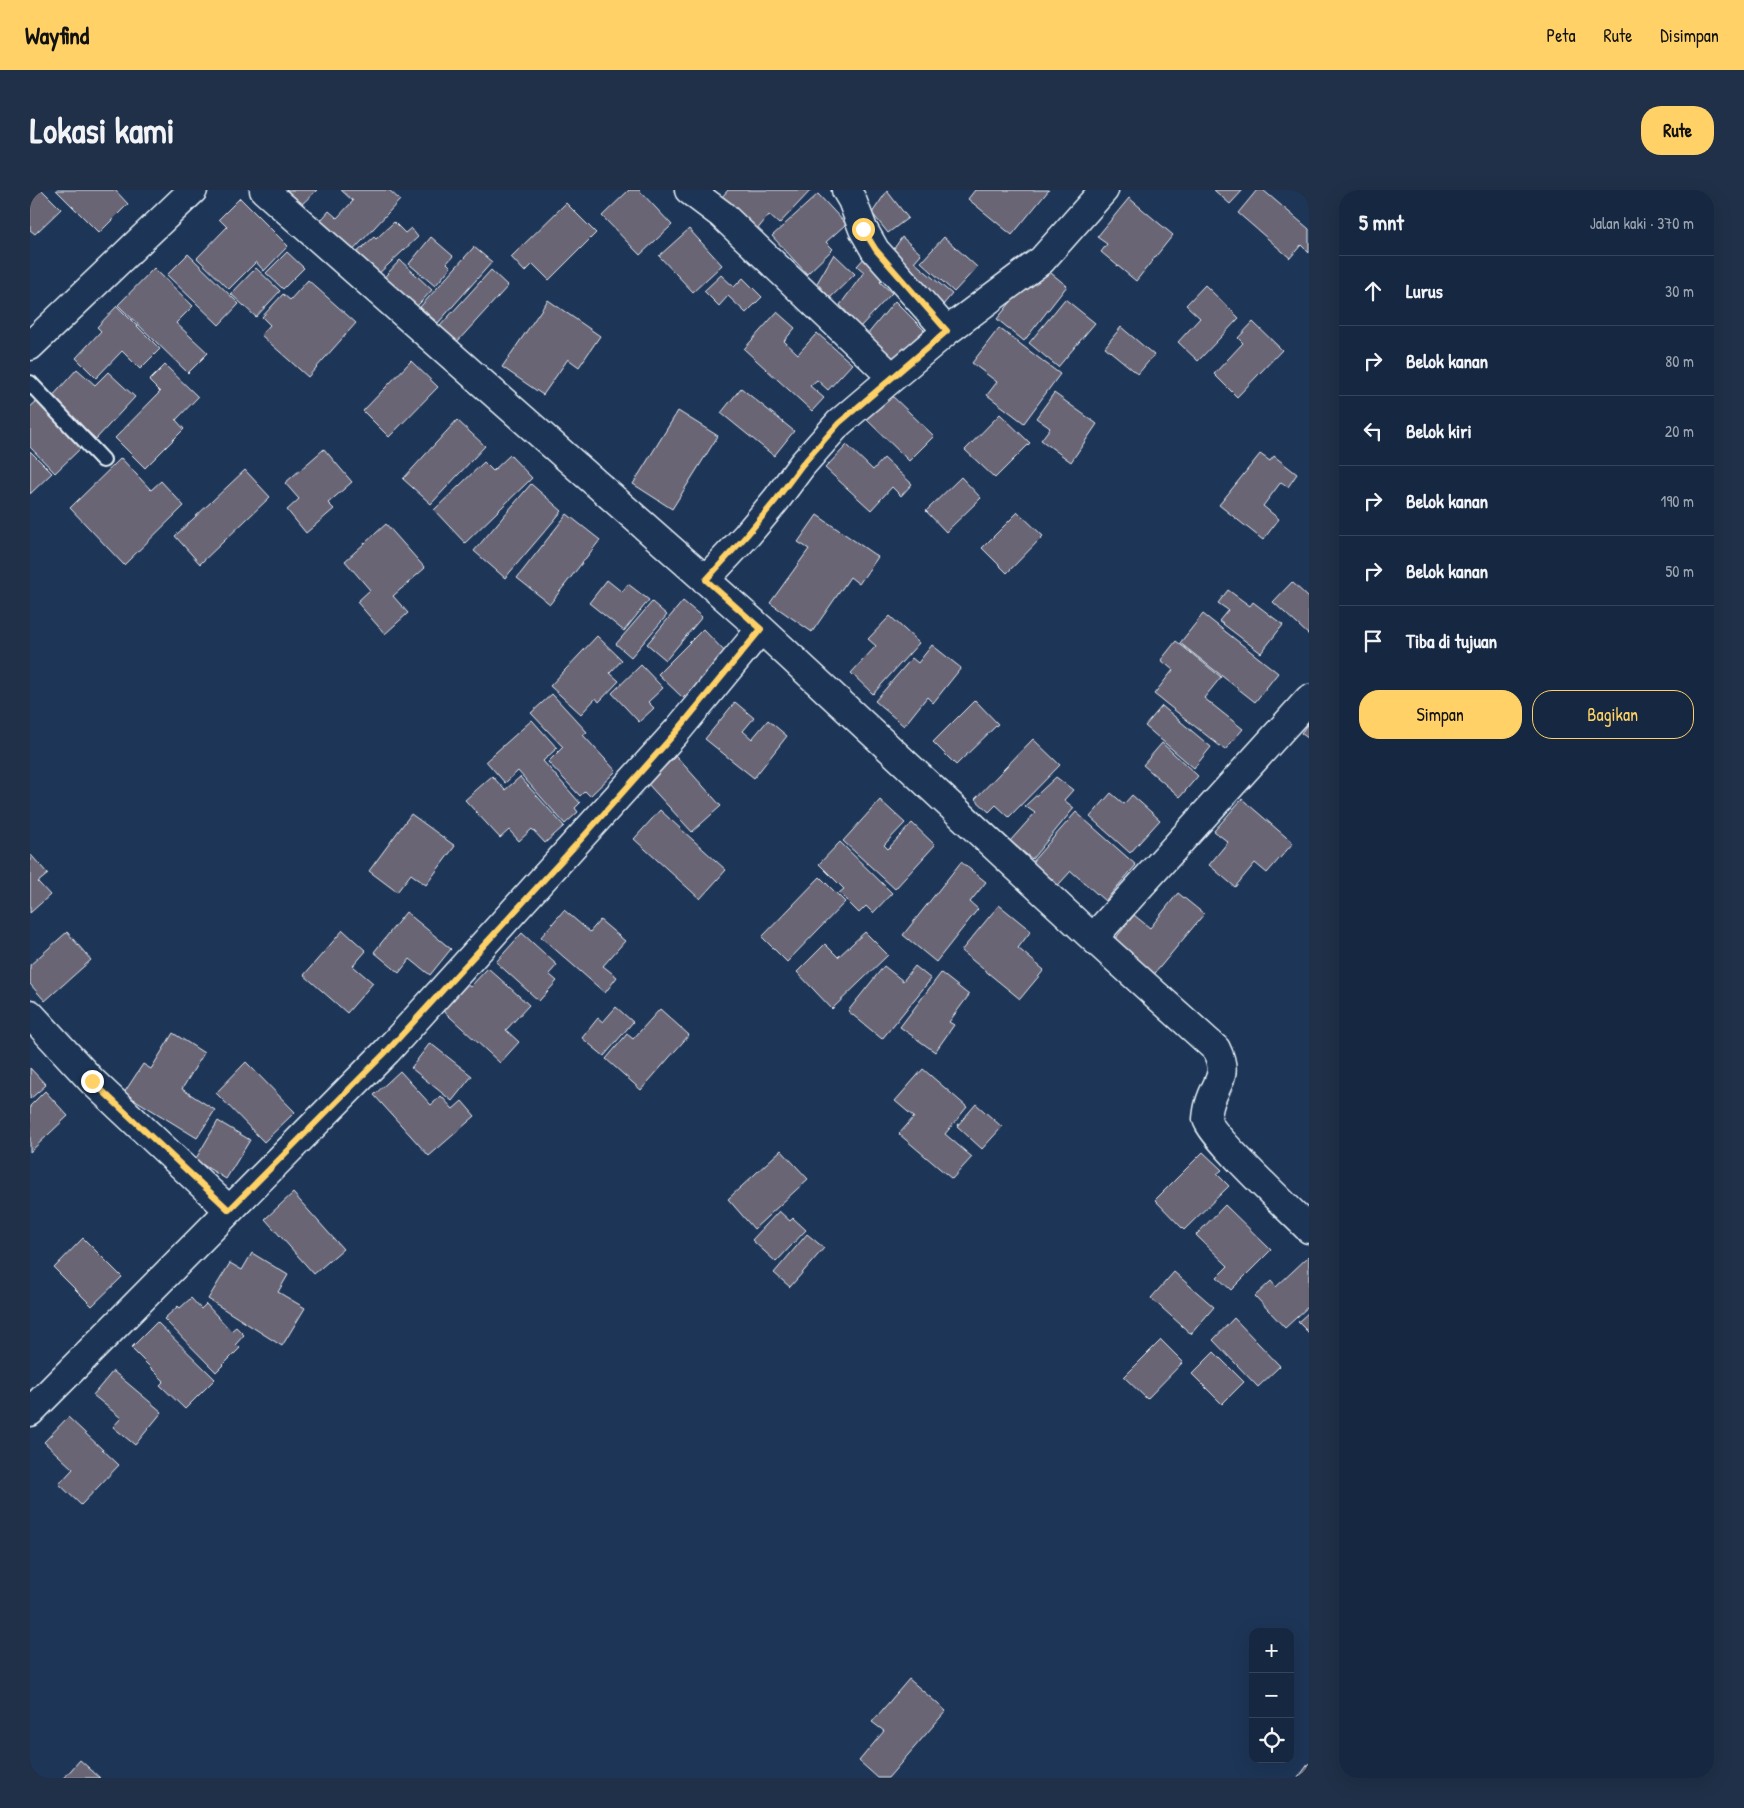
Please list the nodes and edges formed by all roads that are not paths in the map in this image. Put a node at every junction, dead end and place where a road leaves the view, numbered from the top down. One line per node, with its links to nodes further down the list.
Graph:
1 (194, 190): 7 (main road)
2 (264, 190): 11 (main road)
3 (689, 190): 8 (main road)
4 (846, 190): 6 (main road)
5 (1104, 190): 6 (main road)
6 (947, 331): 8 (main road)
7 (30, 346)
8 (892, 377): 11 (main road)
9 (30, 383): 10 (lane)
10 (103, 460)
11 (706, 580): 12 (main road)
12 (761, 629): 14 (main road); 16 (main road)
13 (1309, 699): 14 (main road)
14 (1093, 938): 17 (main road)
15 (30, 1014): 16 (main road)
16 (229, 1210): 18 (main road)
17 (1309, 1229)
18 (30, 1412)

